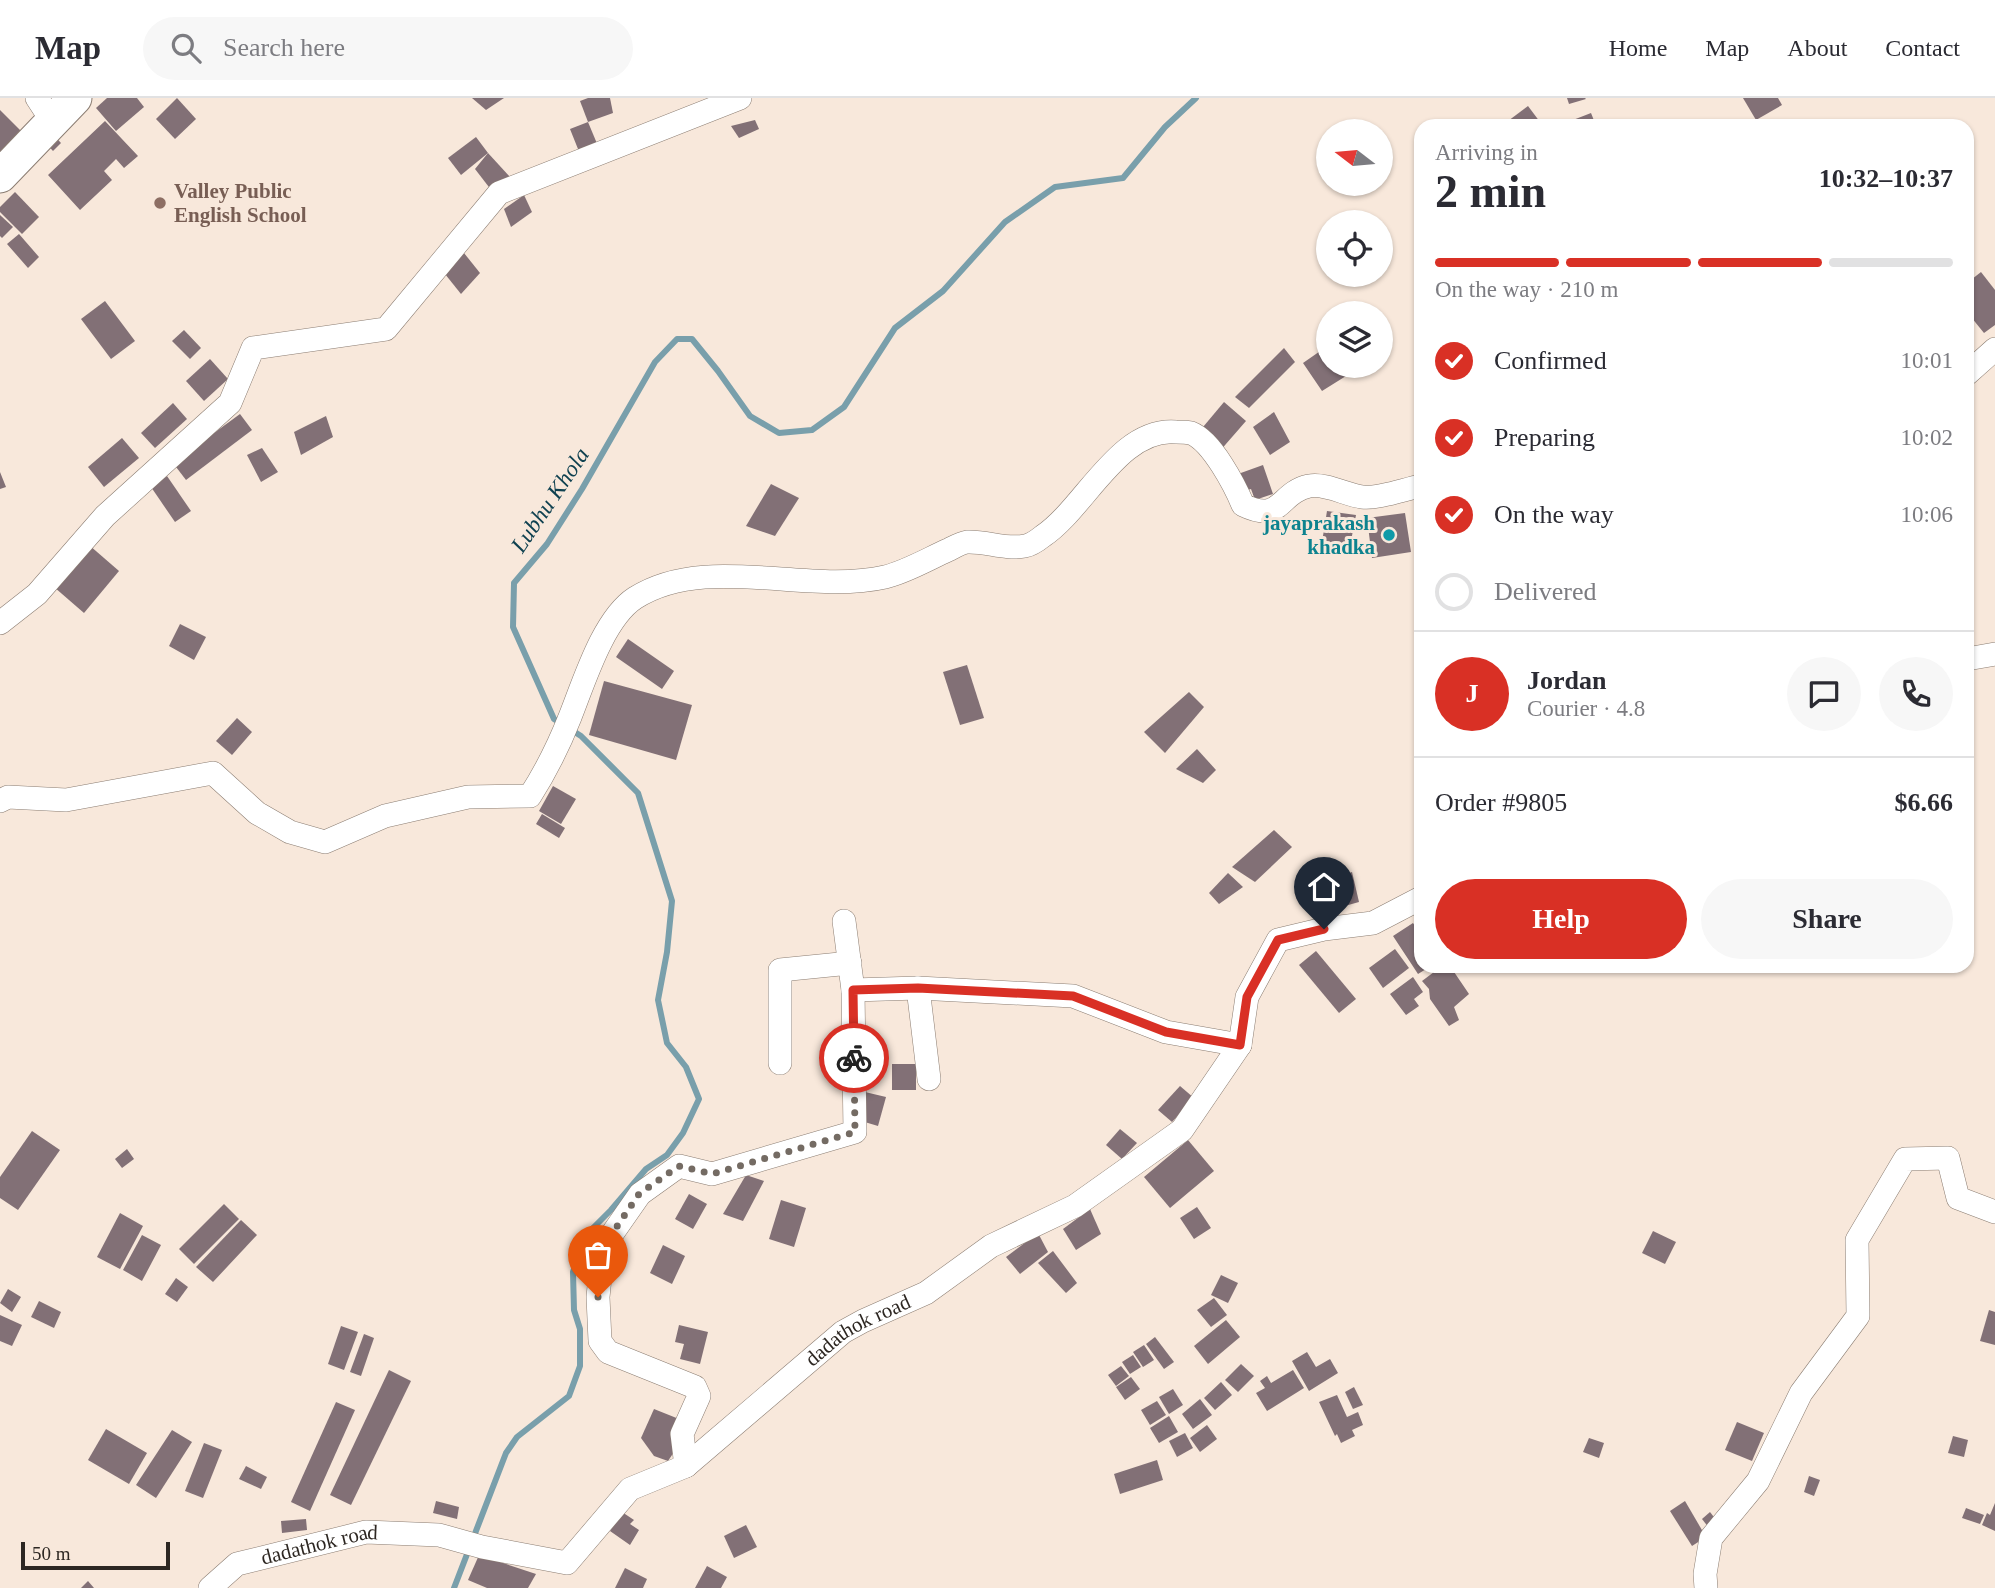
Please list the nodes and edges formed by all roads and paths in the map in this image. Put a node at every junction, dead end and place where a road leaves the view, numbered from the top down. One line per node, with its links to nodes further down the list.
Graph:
1 (75, 98): 3 (main road)
2 (740, 98): 8 (street)
3 (44, 110): 4 (main road)
4 (0, 176)
5 (1995, 349): 6 (street)
6 (1974, 368)
7 (1414, 488): 11 (street)
8 (0, 623)
9 (1995, 654): 10 (street)
10 (1974, 658)
11 (0, 802)
12 (1414, 902): 17 (street, dadathok road)
13 (844, 921): 14 (street)
14 (849, 963): 16 (street); 18 (street)
15 (918, 988): 16 (street); 17 (street); 19 (street)
16 (853, 990): 21 (street)
17 (1240, 1045): 21 (street, dadathok road)
18 (780, 1063)
19 (929, 1079)
20 (1995, 1212): 23 (street)
21 (686, 1466): 22 (street, dadathok road)
22 (210, 1588)
23 (1706, 1588)

